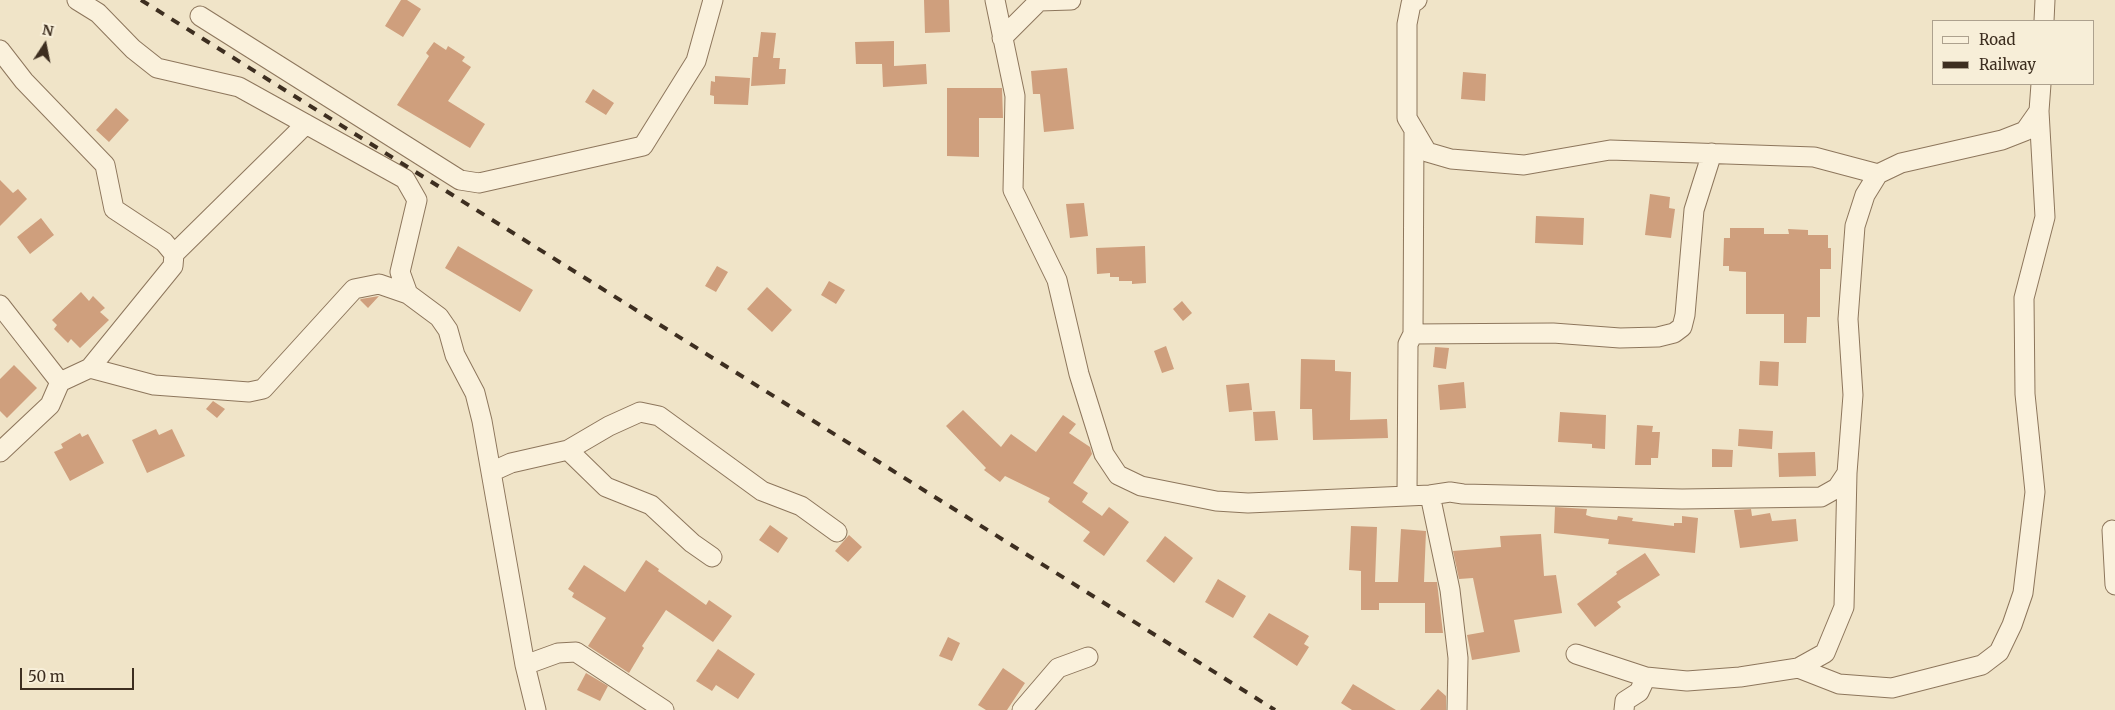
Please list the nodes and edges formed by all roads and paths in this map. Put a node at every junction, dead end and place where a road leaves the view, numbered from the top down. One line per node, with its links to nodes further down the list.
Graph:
1 (76, 0): 13 (street)
2 (713, 0): 7 (street)
3 (995, 0): 9 (street)
4 (1071, 0): 9 (street)
5 (2045, 0): 8 (street)
6 (1410, 1): 14 (street)
7 (200, 16)
8 (2044, 20)
9 (1002, 38): 27 (street)
10 (0, 50): 17 (street)
11 (2041, 85): 12 (street)
12 (2039, 111): 16 (street); 36 (street)
13 (306, 124): 17 (street); 18 (street)
14 (1414, 133): 15 (street); 20 (street)
15 (1712, 153): 16 (street); 20 (street)
16 (1878, 174): 26 (street)
17 (174, 254): 21 (street)
18 (408, 294): 21 (street); 25 (street)
19 (0, 305): 22 (street)
20 (1413, 334): 27 (street)
21 (90, 368): 22 (street)
22 (60, 382): 24 (street)
23 (568, 450): 25 (street); 30 (street); 31 (street)
24 (0, 452)
25 (491, 472): 35 (street)
26 (1846, 473): 28 (street); 36 (street)
27 (1408, 495): 28 (street)
28 (1430, 495): 41 (street)
29 (2112, 530): 32 (street)
30 (837, 532)
31 (712, 557)
32 (2115, 585)
33 (1576, 654): 37 (street)
34 (1088, 657): 40 (street)
35 (526, 665): 38 (street); 39 (street)
36 (1798, 668): 37 (street)
37 (1646, 677): 42 (street)
38 (536, 710)
39 (664, 710)
40 (1022, 710)
41 (1457, 710)
42 (1624, 710)

